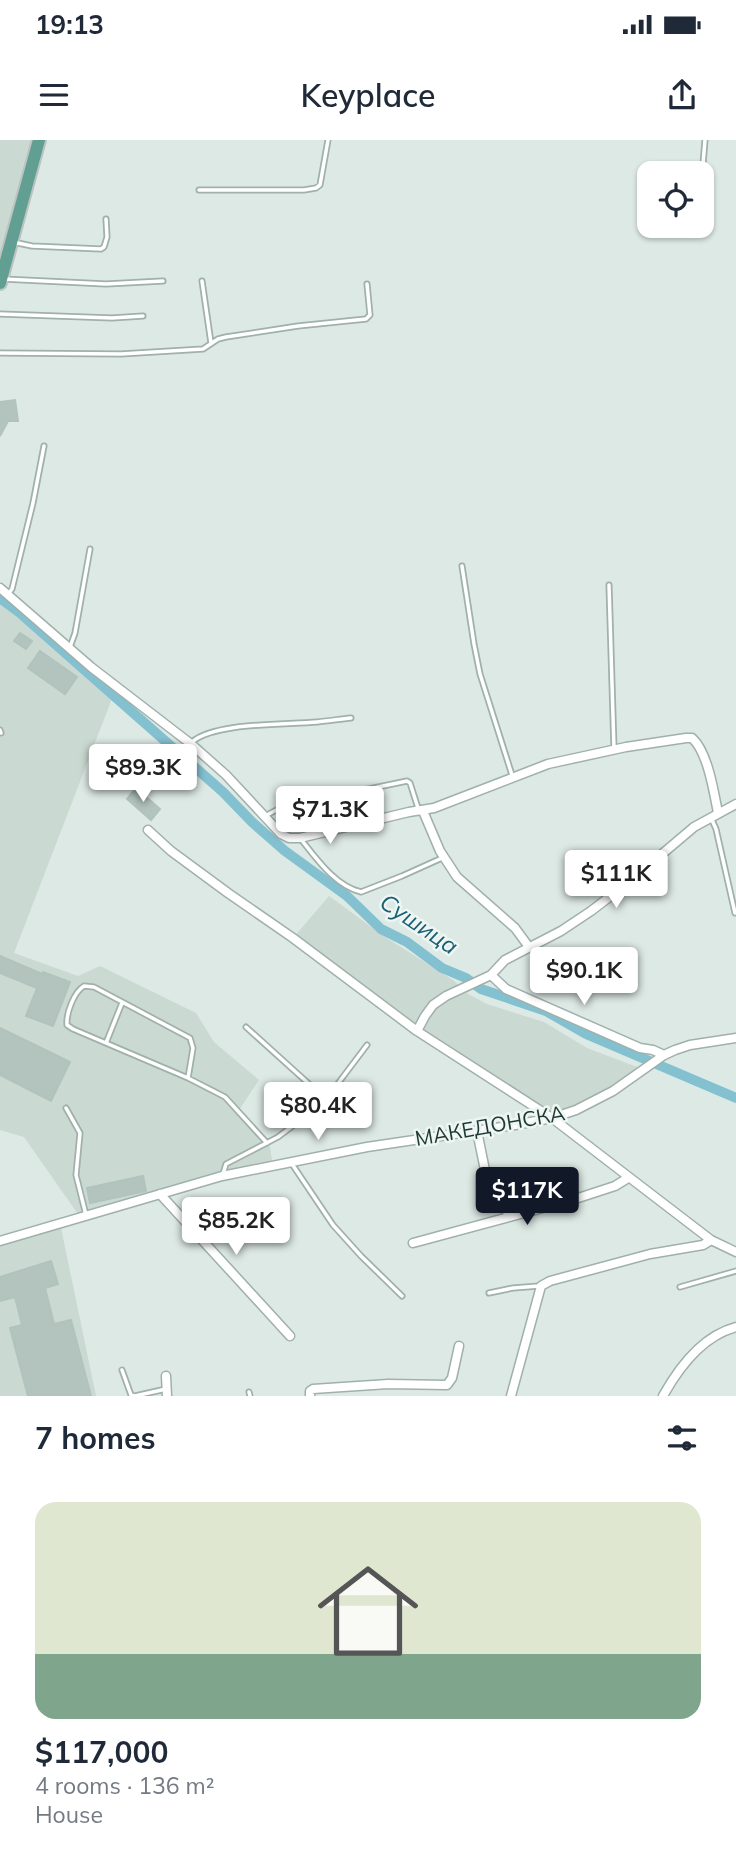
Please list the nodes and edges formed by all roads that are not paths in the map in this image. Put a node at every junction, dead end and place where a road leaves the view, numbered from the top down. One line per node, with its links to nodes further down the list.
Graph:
1 (39, 140): 7 (main road)
2 (328, 140): 5 (lane)
3 (705, 140): 4 (lane)
4 (703, 161)
5 (199, 190)
6 (106, 219): 7 (lane)
7 (11, 242): 8 (main road)
8 (3, 259): 9 (main road)
9 (1, 281): 10 (lane)
10 (163, 281)
11 (202, 281): 15 (lane)
12 (367, 284): 15 (lane)
13 (0, 314): 14 (lane)
14 (143, 316)
15 (211, 343): 16 (lane)
16 (0, 353)
17 (44, 446): 22 (lane)
18 (90, 549): 23 (lane)
19 (462, 566): 27 (lane)
20 (609, 585): 26 (lane)
21 (0, 588): 22 (street)
22 (8, 595): 23 (street)
23 (69, 649): 25 (street)
24 (351, 718): 25 (lane)
25 (191, 744): 31 (street)
26 (614, 749): 27 (street); 30 (street)
27 (512, 778): 29 (street)
28 (736, 804): 30 (street)
29 (421, 811): 31 (lane); 33 (street); 34 (street)
30 (715, 815): 35 (lane); 36 (street)
31 (265, 816): 33 (street)
32 (148, 830): 40 (street)
33 (300, 838): 34 (lane)
34 (444, 857): 36 (street)
35 (735, 913)
36 (528, 947): 37 (street)
37 (491, 975): 40 (street); 44 (street)
38 (122, 1003): 42 (lane); 42 (lane); 45 (lane)
39 (246, 1027): 46 (lane)
40 (417, 1031): 48 (street)
41 (736, 1038): 44 (street, МАКЕДОНСКА)
42 (106, 1043): 45 (lane)
43 (367, 1045): 46 (lane)
44 (664, 1055): 48 (street, МАКЕДОНСКА)
45 (188, 1078): 50 (lane)
46 (324, 1102): 50 (lane)
47 (66, 1108): 55 (lane)
48 (552, 1118): 49 (street, МАКЕДОНСКА); 53 (street)
49 (477, 1131): 51 (street, МАКЕДОНСКА); 56 (street)
50 (267, 1143): 52 (lane)
51 (290, 1162): 52 (street, МАКЕДОНСКА); 65 (lane)
52 (222, 1176): 54 (street, МАКЕДОНСКА)
53 (628, 1178): 56 (street); 57 (street)
54 (160, 1194): 55 (street, МАКЕДОНСКА); 67 (street)
55 (86, 1215): 58 (street, МАКЕДОНСКА)
56 (510, 1216): 59 (street)
57 (711, 1240): 60 (street); 62 (street)
58 (0, 1241)
59 (413, 1243)
60 (736, 1252)
61 (736, 1271): 63 (lane)
62 (541, 1286): 64 (lane); 74 (street)
63 (680, 1287)
64 (489, 1293)
65 (402, 1296)
66 (736, 1327): 75 (street)
67 (290, 1336)
68 (459, 1346): 73 (street)
69 (122, 1370): 72 (lane)
70 (166, 1376): 71 (street)
71 (167, 1393): 72 (lane)
72 (135, 1396)
73 (310, 1396)
74 (511, 1396)
75 (663, 1396)

